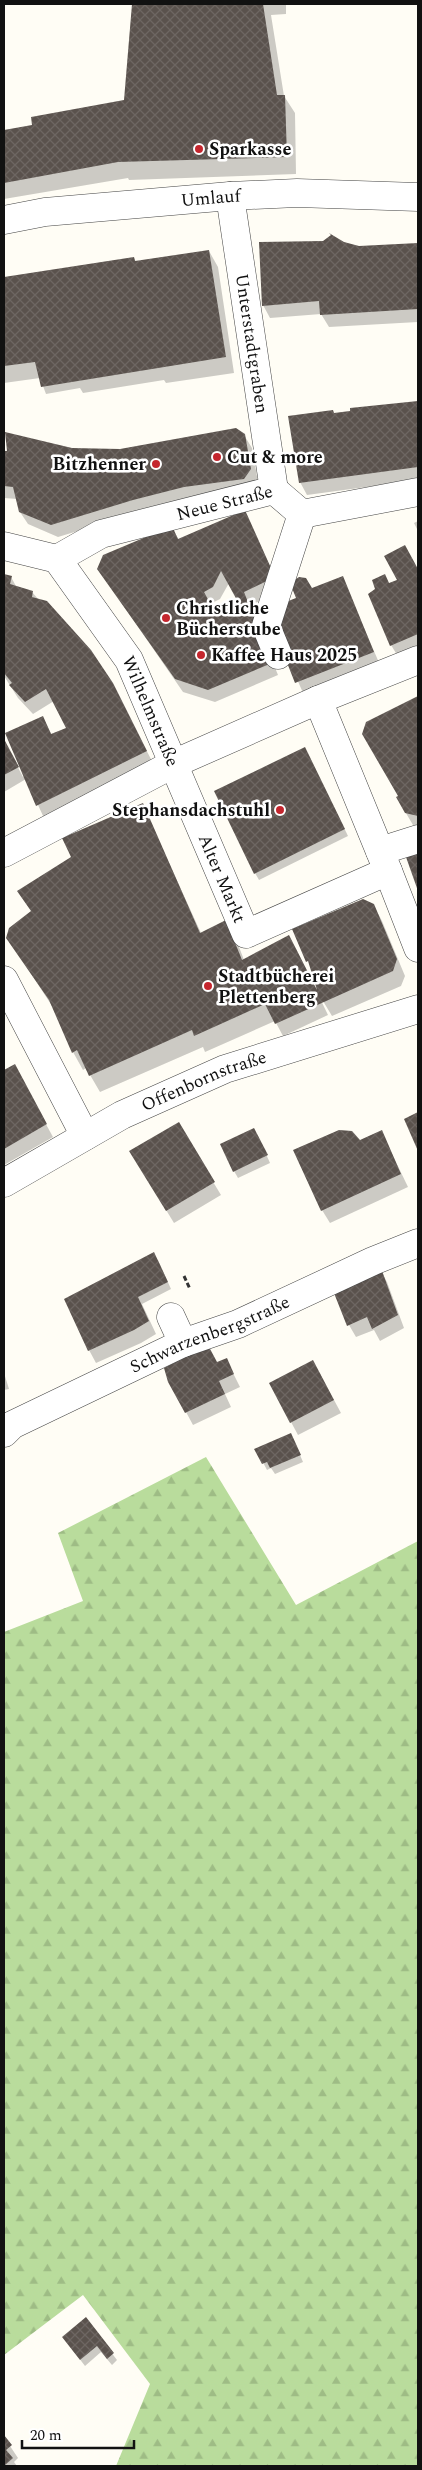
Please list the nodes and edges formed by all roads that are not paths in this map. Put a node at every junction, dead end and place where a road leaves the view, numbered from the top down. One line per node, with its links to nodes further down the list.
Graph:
1 (230, 196): 2 (street, Umlauf); 3 (street, Umlauf); 4 (street, Unterstadtgraben)
2 (418, 197)
3 (4, 220)
4 (274, 490): 6 (street, Neue Straße); 8 (street, Neue Straße)
5 (418, 492): 6 (street)
6 (302, 514): 9 (street)
7 (4, 546): 8 (street)
8 (57, 559): 12 (street, Wilhelmstraße)
9 (278, 655)
10 (418, 660): 11 (street, Wilhelmstraße)
11 (303, 697): 12 (street, Wilhelmstraße); 15 (street)
12 (173, 764): 14 (street); 15 (street, Alter Markt)
13 (418, 839): 15 (street)
14 (4, 853)
15 (384, 861): 16 (street)
16 (418, 948)
17 (4, 980): 19 (street)
18 (418, 1009): 19 (street, Offenbornstraße)
19 (86, 1136): 20 (street, Offenbornstraße)
20 (4, 1183)
21 (418, 1243): 23 (street, Schwarzenbergstraße)
22 (171, 1317): 23 (street)
23 (183, 1343): 24 (street, Schwarzenbergstraße)
24 (7, 1427)

